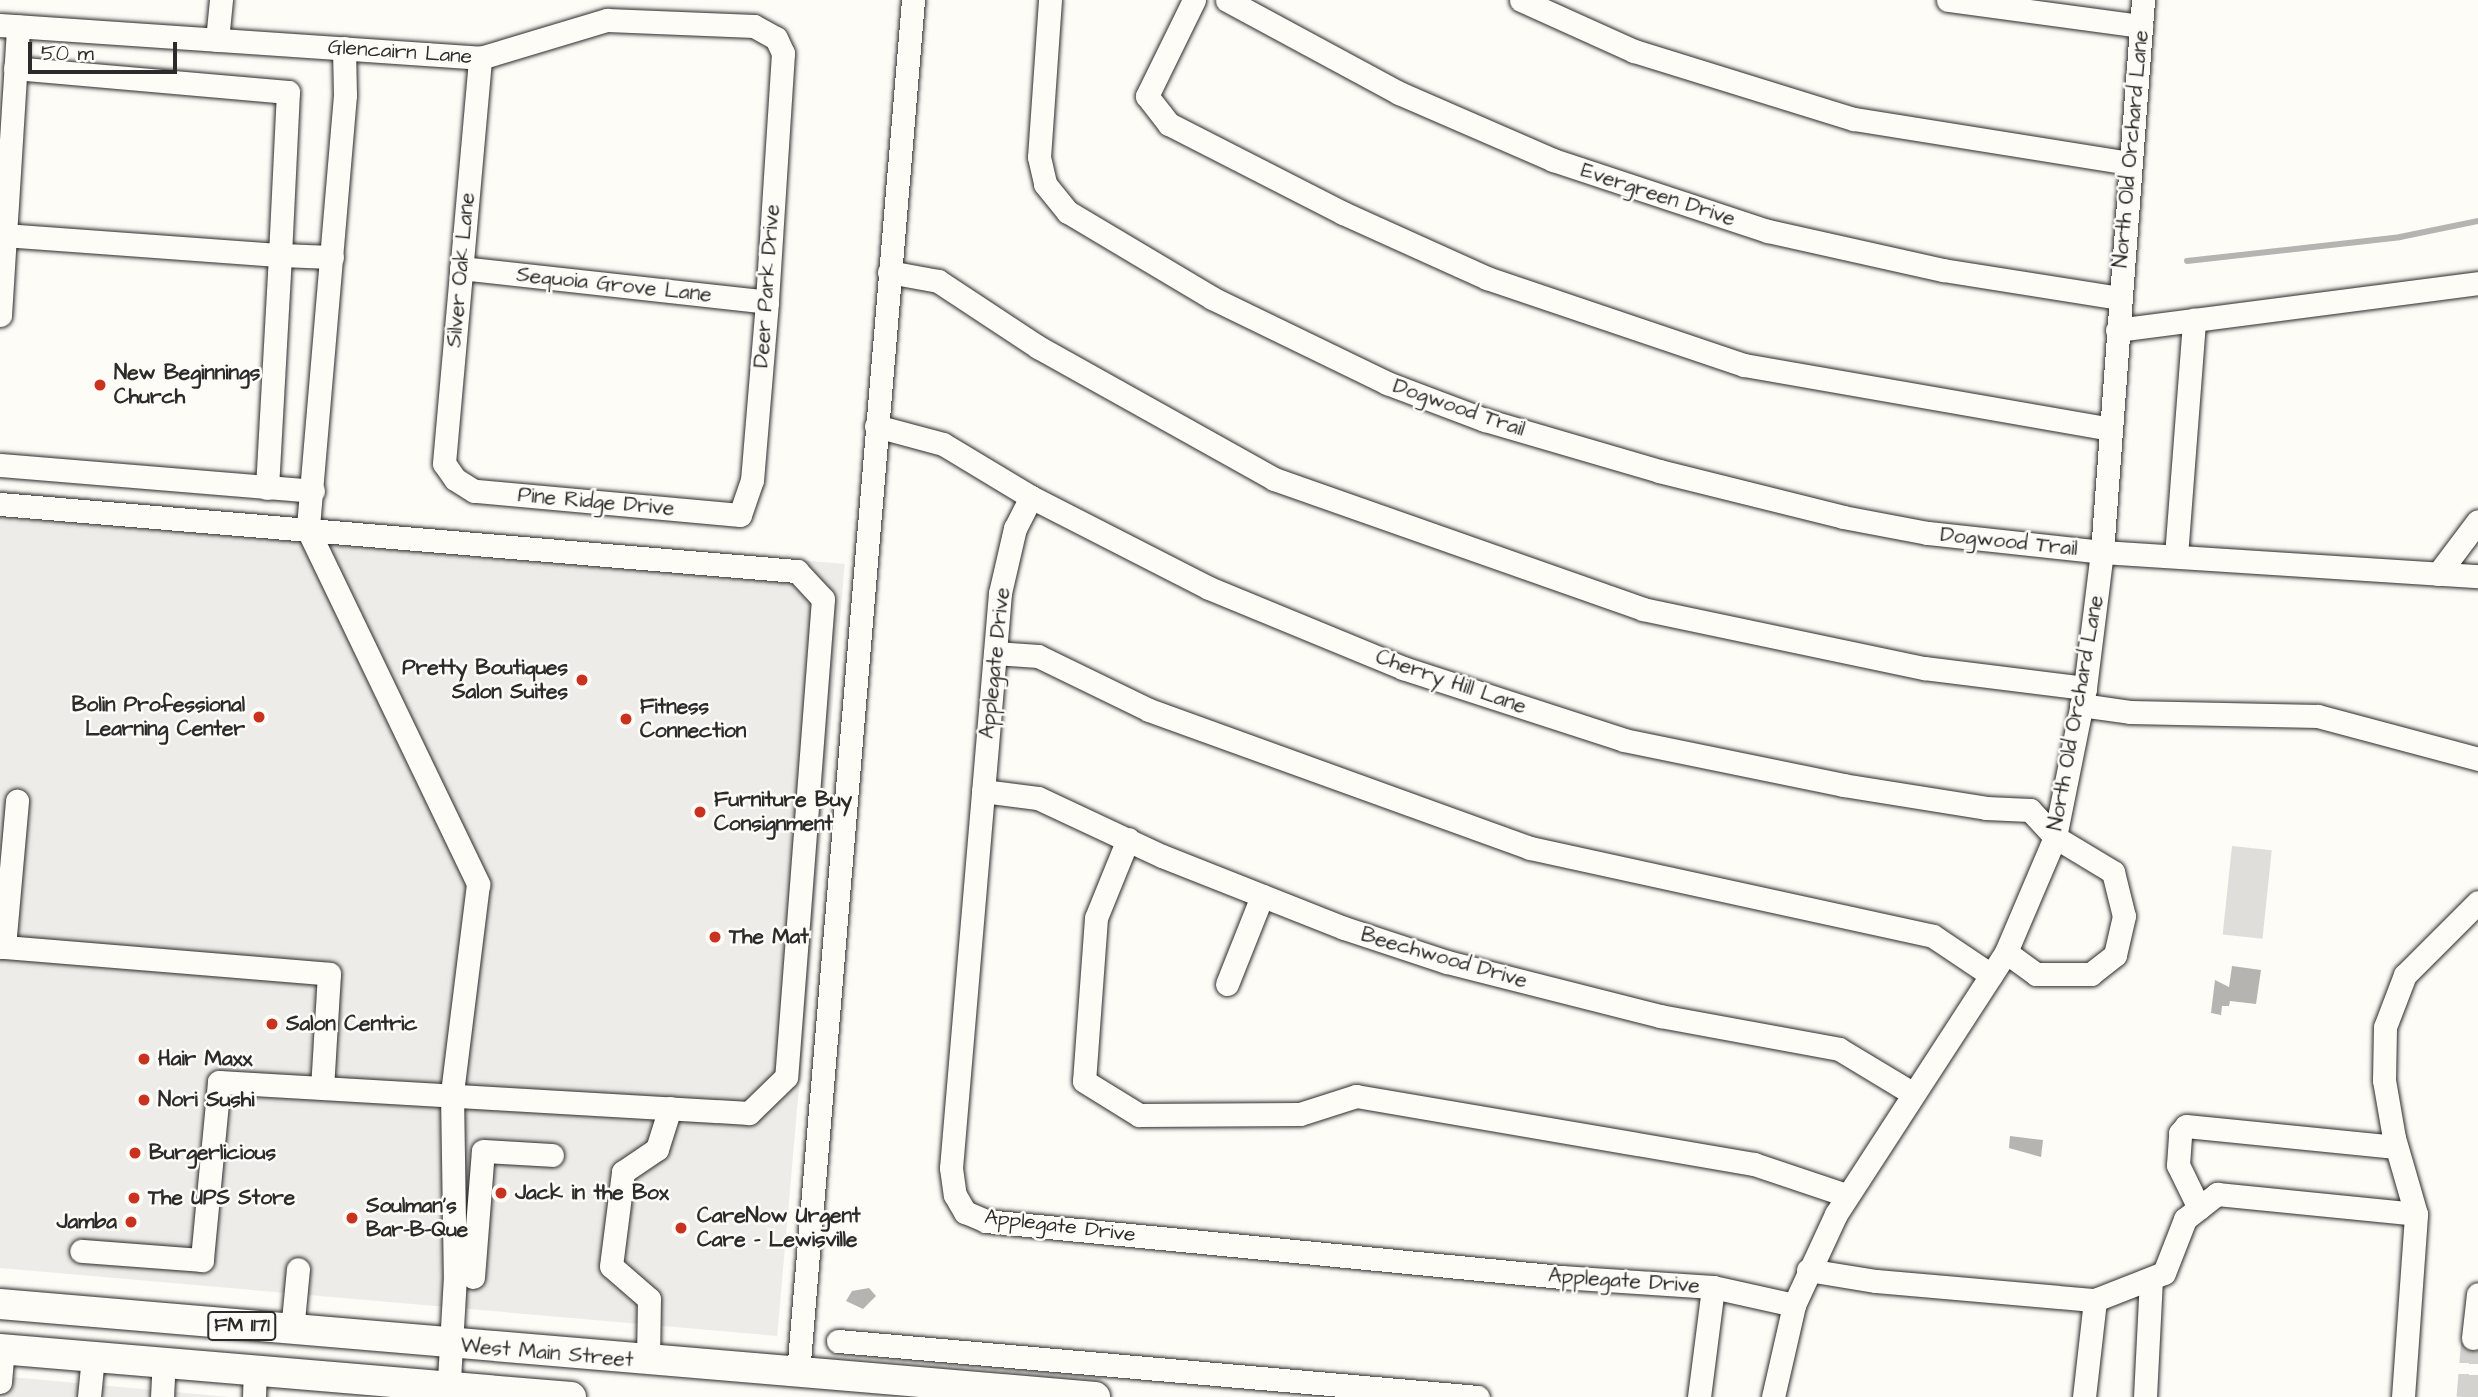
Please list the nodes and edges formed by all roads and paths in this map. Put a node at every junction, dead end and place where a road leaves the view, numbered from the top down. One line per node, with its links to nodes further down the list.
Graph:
1 (221, 0): 12 (street)
2 (913, 0): 22 (street)
3 (1050, 0): 40 (street, Dogwood Trail)
4 (1194, 0): 30 (street)
5 (1227, 0): 24 (street, Evergreen Drive)
6 (1521, 0): 17 (street)
7 (1948, 0): 11 (street)
8 (2143, 0): 11 (street, North Old Orchard Lane)
9 (606, 10): 14 (street, Glencairn Lane); 15 (street, Glencairn Lane)
10 (9, 26): 12 (street, Glencairn Lane); 16 (street)
11 (2141, 26): 17 (street, North Old Orchard Lane)
12 (217, 40): 13 (street, Glencairn Lane)
13 (344, 48): 15 (street, Glencairn Lane); 20 (street)
14 (783, 53): 25 (street, Deer Park Drive)
15 (480, 58): 21 (street, Silver Oak Lane)
16 (15, 68): 18 (street); 19 (street)
17 (2130, 163): 24 (street, North Old Orchard Lane)
18 (5, 235): 19 (street); 26 (street)
19 (280, 255): 20 (street); 33 (street)
20 (332, 257): 34 (street)
21 (461, 268): 25 (street, Sequoia Grove Lane); 32 (street, Silver Oak Lane)
22 (890, 272): 29 (street); 45 (street)
23 (2478, 283): 27 (street)
24 (2119, 298): 28 (street, North Old Orchard Lane)
25 (767, 302): 37 (street, Deer Park Drive)
26 (0, 316)
27 (2193, 320): 28 (street); 41 (street)
28 (2117, 330): 30 (street, North Old Orchard Lane)
29 (876, 426): 35 (street, Cherry Hill Lane); 84 (street)
30 (2110, 429): 40 (street, North Old Orchard Lane)
31 (0, 465): 33 (street)
32 (455, 479): 37 (street, Pine Ridge Drive)
33 (267, 488): 34 (street)
34 (313, 491): 39 (street)
35 (1031, 496): 44 (street, Applegate Drive); 49 (street, Cherry Hill Lane)
36 (0, 504): 39 (street)
37 (740, 515)
38 (2478, 521): 42 (street)
39 (308, 530): 59 (street); 60 (street)
40 (2102, 552): 41 (street, Dogwood Trail); 45 (street, North Old Orchard Lane)
41 (2176, 556): 42 (street, Dogwood Trail)
42 (2438, 574): 43 (street, Dogwood Trail)
43 (2478, 576)
44 (995, 653): 47 (street, Applegate Drive); 55 (street)
45 (2083, 696): 46 (street); 49 (street, North Old Orchard Lane)
46 (2478, 759)
47 (983, 791): 50 (street, Beechwood Drive); 71 (street, Applegate Drive)
48 (17, 801): 53 (street)
49 (2055, 837): 54 (street, North Old Orchard Lane); 54 (street, Cherry Hill Lane)
50 (1128, 839): 51 (street, Beechwood Drive); 63 (street)
51 (1262, 896): 56 (street); 58 (street, Beechwood Drive)
52 (2478, 902): 61 (street)
53 (2, 947): 57 (street)
54 (2006, 951): 55 (street, North Old Orchard Lane)
55 (1990, 975): 58 (street, North Old Orchard Lane)
56 (1227, 984)
57 (322, 1087): 59 (street); 66 (street)
58 (1912, 1093): 63 (street, North Old Orchard Lane)
59 (452, 1094): 60 (street); 79 (street)
60 (670, 1108): 82 (street)
61 (2396, 1147): 64 (street); 65 (street)
62 (552, 1155): 69 (street)
63 (1846, 1195): 68 (street, North Old Orchard Lane)
64 (2199, 1208): 65 (street); 70 (street)
65 (2416, 1213): 98 (street)
66 (81, 1251)
67 (298, 1269): 76 (street)
68 (1808, 1270): 73 (street); 75 (street, North Old Orchard Lane)
69 (473, 1277)
70 (2151, 1278): 73 (street); 97 (street)
71 (1713, 1287): 75 (street, Applegate Drive); 94 (street)
72 (2478, 1294): 77 (street)
73 (2095, 1300): 96 (street)
74 (0, 1304): 76 (main road, West Main Street / FM 1171)
75 (1794, 1305): 95 (street, North Old Orchard Lane)
76 (292, 1331): 79 (main road, West Main Street / FM 1171)
77 (2473, 1338)
78 (838, 1341): 93 (street)
79 (452, 1345): 82 (main road, West Main Street / FM 1171); 88 (street)
80 (1, 1349): 81 (main road, West Main Street / FM 1171); 85 (street)
81 (93, 1357): 83 (main road, West Main Street / FM 1171); 89 (street)
82 (648, 1361): 84 (main road, West Main Street / FM 1171)
83 (164, 1363): 86 (main road, West Main Street / FM 1171); 90 (street)
84 (798, 1373): 87 (main road, West Main Street / FM 1171)
85 (0, 1382)
86 (255, 1384): 88 (main road, West Main Street / FM 1171)
87 (873, 1388): 92 (main road, West Main Street / FM 1171)
88 (449, 1392): 91 (main road, West Main Street / FM 1171)
89 (89, 1397)
90 (162, 1397)
91 (571, 1397)
92 (1095, 1397)
93 (1478, 1397)
94 (1699, 1397)
95 (1773, 1397)
96 (2084, 1397)
97 (2145, 1397)
98 (2403, 1397)

